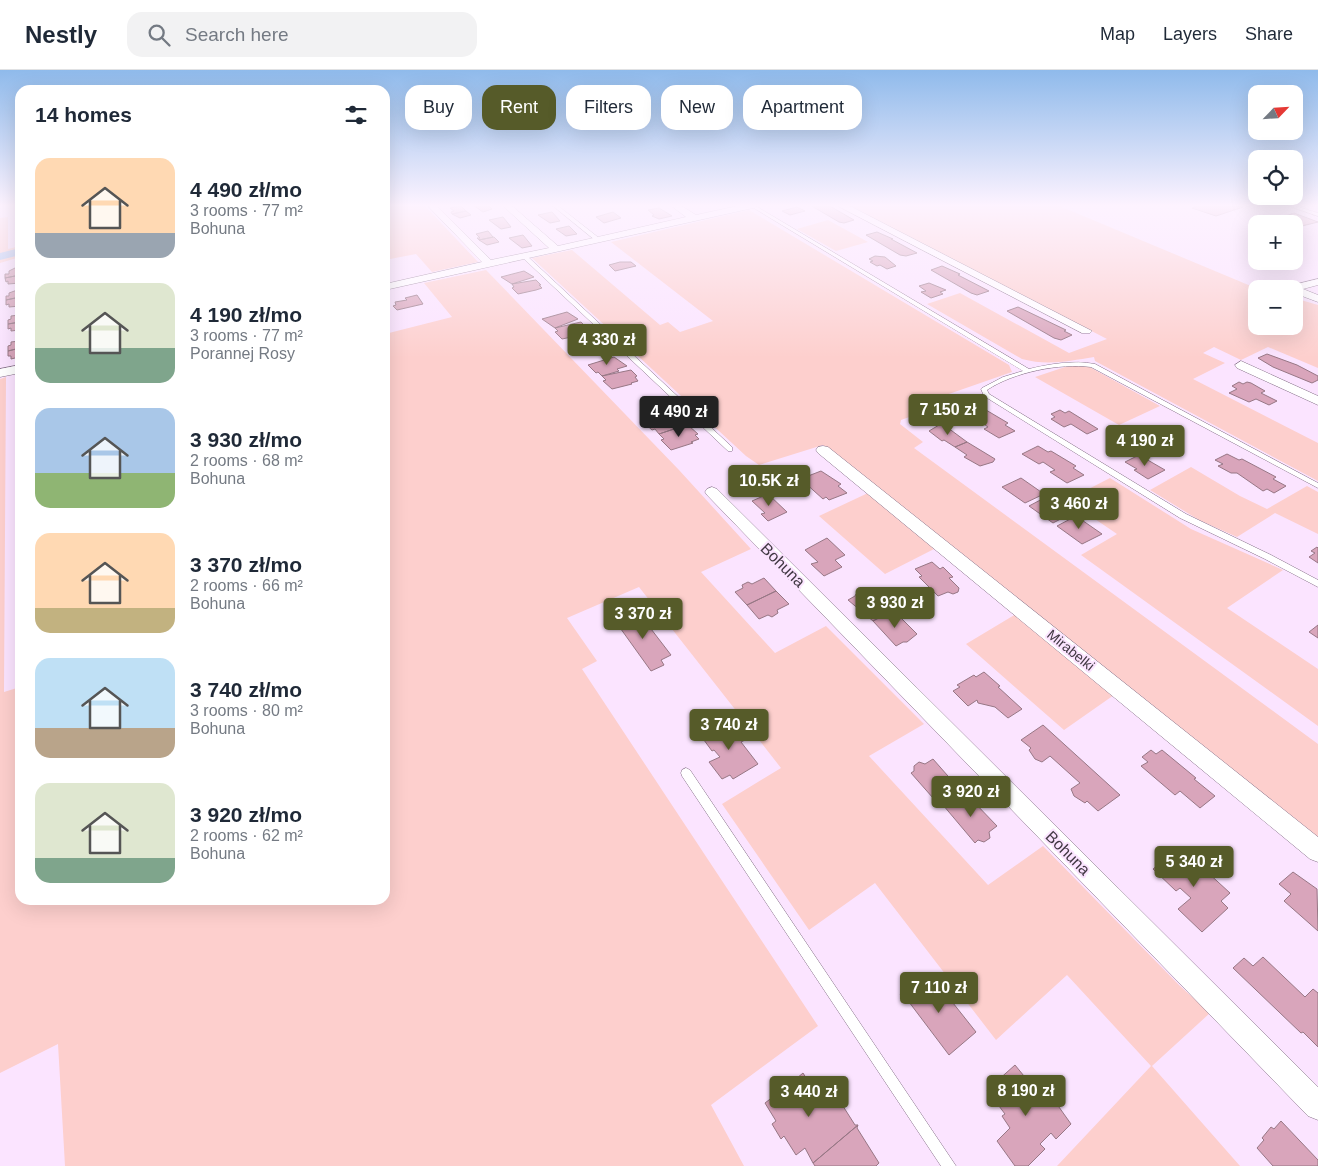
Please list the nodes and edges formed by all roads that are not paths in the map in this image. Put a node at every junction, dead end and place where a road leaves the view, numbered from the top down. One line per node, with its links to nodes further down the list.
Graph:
1 (481, 256): 5 (street)
2 (524, 256): 5 (street); 17 (lane)
3 (837, 256): 14 (lane)
4 (941, 256): 11 (street)
5 (489, 264): 7 (street)
6 (1318, 282): 8 (street)
7 (390, 286)
8 (1303, 286)
9 (1303, 293): 10 (street)
10 (1318, 299)
11 (1086, 331)
12 (1241, 365): 16 (street)
13 (15, 370): 15 (street)
14 (1026, 370): 19 (lane); 21 (lane)
15 (0, 373)
16 (1318, 400)
17 (730, 449)
18 (823, 450): 23 (street, Mirabelki)
19 (1318, 486)
20 (712, 492): 24 (street, Bohuna)
21 (1318, 584)
22 (686, 773): 25 (lane)
23 (1318, 851)
24 (1318, 1106)
25 (949, 1166)

